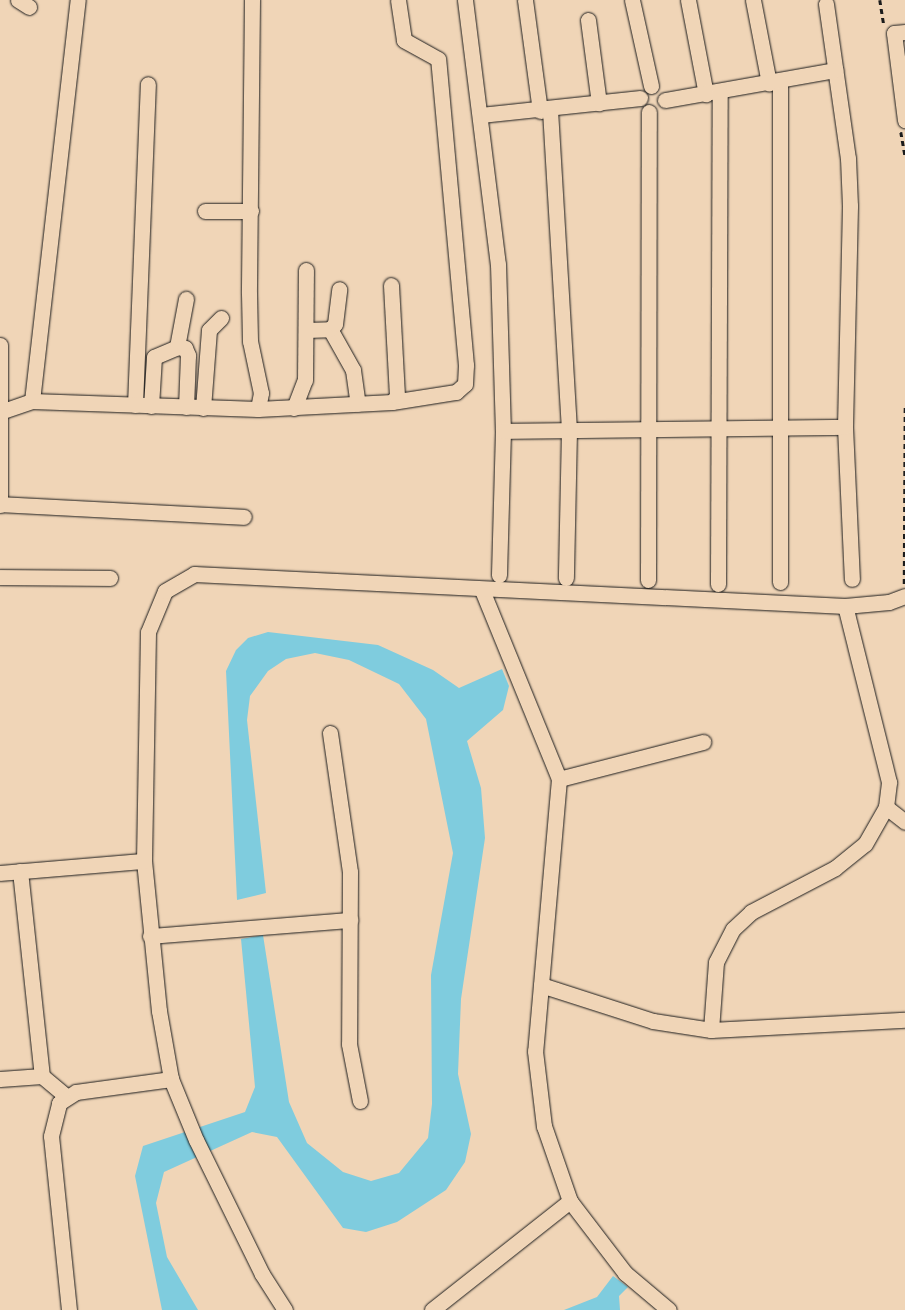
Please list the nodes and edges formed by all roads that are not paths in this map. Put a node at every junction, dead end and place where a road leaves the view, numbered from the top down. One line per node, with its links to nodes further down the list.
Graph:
1 (78, 0): 35 (street)
2 (252, 0): 25 (street)
3 (398, 0): 36 (street)
4 (465, 0): 22 (street)
5 (525, 0): 20 (street)
6 (632, 0): 15 (street)
7 (688, 0): 16 (street)
8 (752, 0): 13 (street)
9 (826, 4): 12 (street)
10 (588, 20): 19 (street)
11 (905, 32): 23 (street)
12 (835, 70): 13 (street); 46 (street)
13 (774, 82): 16 (street); 47 (street)
14 (148, 84): 38 (street)
15 (651, 86): 17 (street); 18 (street)
16 (713, 93): 18 (street); 45 (street)
17 (640, 98): 19 (street); 21 (street)
18 (665, 100): 21 (street)
19 (599, 103): 20 (street)
20 (545, 110): 22 (street); 49 (street)
21 (649, 112): 48 (street)
22 (481, 115): 50 (street)
23 (905, 120)
24 (205, 211): 25 (street)
25 (251, 212): 43 (street)
26 (306, 270): 32 (street)
27 (390, 285): 36 (street)
28 (339, 289): 31 (street)
29 (186, 299): 33 (street)
30 (221, 318): 41 (street)
31 (330, 329): 32 (street); 37 (street)
32 (306, 330): 42 (street)
33 (177, 346): 39 (street); 40 (street)
34 (0, 353): 44 (street)
35 (32, 402): 38 (street); 44 (street)
36 (392, 402): 37 (street)
37 (358, 404): 42 (street)
38 (135, 405): 39 (street)
39 (151, 406): 40 (street)
40 (186, 408): 41 (street)
41 (203, 408): 43 (street)
42 (294, 408): 43 (street)
43 (258, 409)
44 (2, 417): 51 (street)
45 (718, 427): 47 (street); 48 (street); 60 (street)
46 (845, 427): 47 (street); 57 (street)
47 (782, 428): 59 (street)
48 (649, 429): 49 (street); 58 (street)
49 (569, 430): 50 (street); 56 (street)
50 (503, 431): 53 (street)
51 (0, 505): 52 (street)
52 (244, 516)
53 (499, 575)
54 (0, 577): 55 (street)
55 (110, 578)
56 (566, 578)
57 (852, 579)
58 (648, 580)
59 (780, 582)
60 (718, 584)
61 (482, 590): 63 (street); 66 (street); 69 (street)
62 (905, 596): 63 (street)
63 (845, 606): 67 (street)
64 (330, 733): 72 (street)
65 (703, 742): 66 (street)
66 (559, 780): 74 (street)
67 (886, 807): 68 (street); 76 (street)
68 (905, 822)
69 (144, 862): 70 (street); 73 (street)
70 (20, 871): 71 (street); 77 (street)
71 (0, 873)
72 (350, 920): 73 (street); 81 (street)
73 (150, 936): 78 (street)
74 (540, 985): 76 (street); 82 (street)
75 (905, 1020): 76 (street)
76 (710, 1030)
77 (42, 1076): 79 (street); 80 (street)
78 (171, 1078): 80 (street); 84 (street)
79 (0, 1079)
80 (65, 1095): 83 (street)
81 (360, 1101)
82 (570, 1201): 85 (street); 86 (street)
83 (69, 1310)
84 (285, 1310)
85 (432, 1310)
86 (669, 1310)

